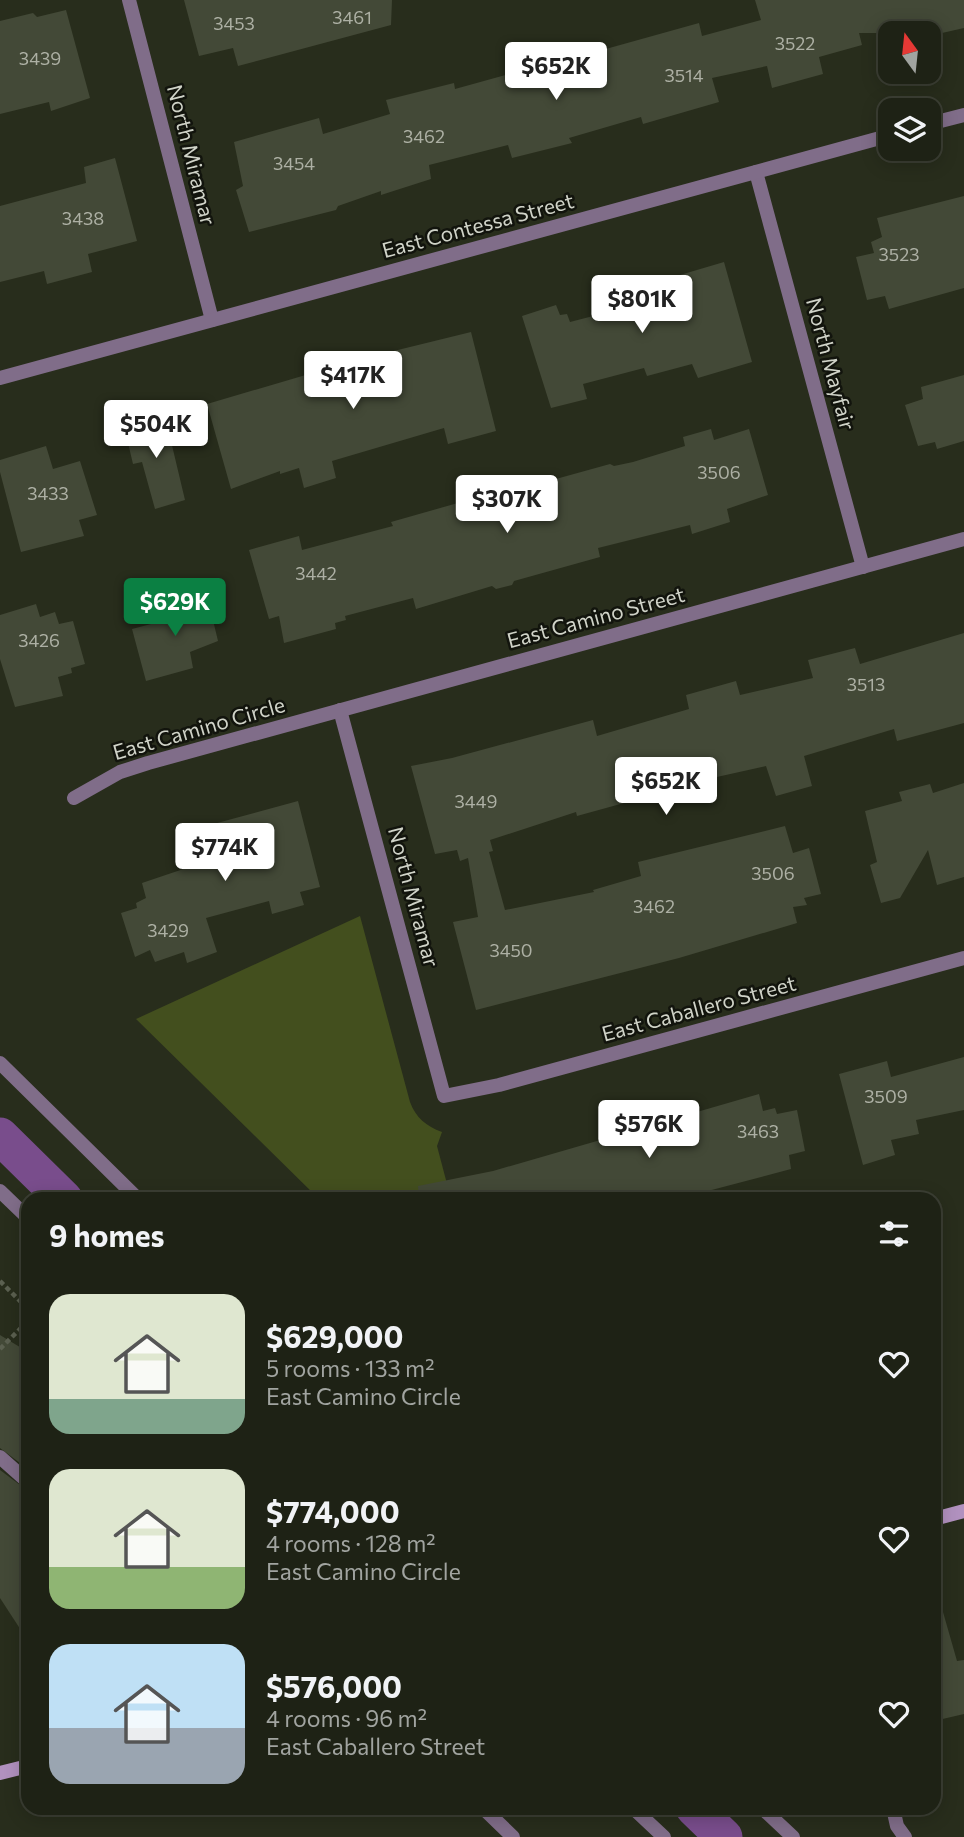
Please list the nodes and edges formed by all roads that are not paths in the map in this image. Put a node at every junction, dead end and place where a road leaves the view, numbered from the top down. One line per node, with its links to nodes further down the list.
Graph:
1 (129, 0): 6 (street, North Miramar)
2 (964, 115): 3 (street)
3 (941, 121)
4 (878, 139): 5 (street, East Contessa Street)
5 (756, 172): 6 (street, East Contessa Street); 9 (street, North Mayfair)
6 (212, 320): 7 (street, East Contessa Street)
7 (0, 378)
8 (964, 539): 9 (street)
9 (863, 567): 10 (street, East Camino Street)
10 (340, 710): 11 (street, East Camino Circle); 14 (street, North Miramar)
11 (74, 797)
12 (964, 958): 14 (street, East Caballero Street)
13 (0, 1063): 16 (street)
14 (443, 1096)
15 (0, 1191): 17 (street)
16 (131, 1192)
17 (21, 1211)
18 (0, 1457): 19 (street)
19 (21, 1476)
20 (964, 1511): 21 (main road)
21 (941, 1517)
22 (21, 1768): 23 (main road)
23 (0, 1773)
24 (490, 1815): 28 (street)
25 (641, 1815): 29 (street)
26 (769, 1815): 30 (street)
27 (895, 1815): 31 (street)
28 (513, 1837)
29 (664, 1837)
30 (793, 1837)
31 (905, 1837)

